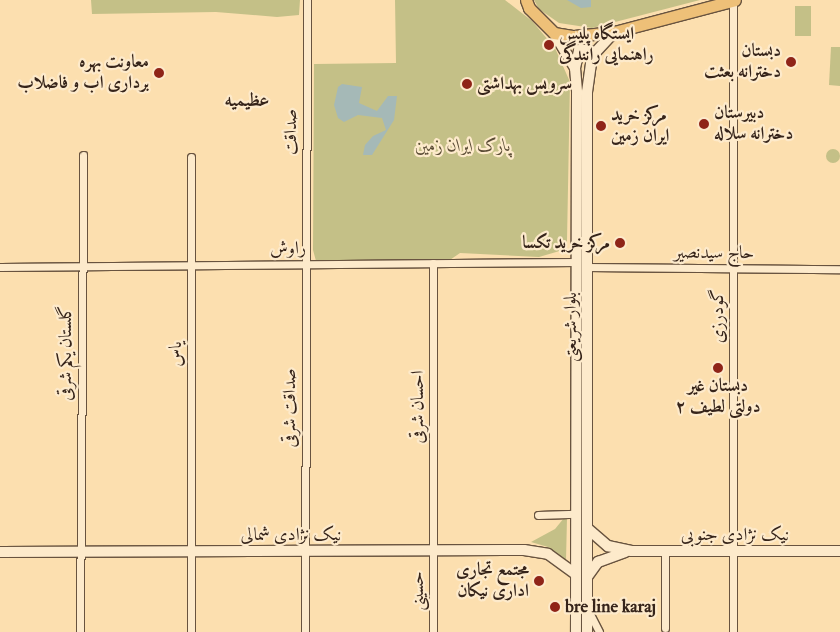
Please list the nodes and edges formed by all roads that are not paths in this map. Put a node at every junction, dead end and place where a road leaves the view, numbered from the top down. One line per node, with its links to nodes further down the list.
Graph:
1 (307, 0): 13 (street, صداقت)
2 (518, 0): 4 (main road)
3 (734, 0): 5 (main road); 18 (street, گودرزی)
4 (527, 4): 6 (main road)
5 (614, 32): 6 (main road); 7 (main road)
6 (554, 33): 8 (main road)
7 (592, 56): 8 (main road); 17 (main road, بلوار شریعتی)
8 (575, 68): 11 (main road, بلوار شریعتی)
9 (83, 155): 15 (street, گلستان یکم شرقی)
10 (191, 157): 14 (street, یاس)
11 (577, 262): 12 (street, راوش); 20 (main road, بلوار شریعتی)
12 (433, 263): 13 (street, راوش); 25 (street, احسان شرقی)
13 (306, 264): 14 (street, راوش); 24 (street, صداقت شرقی)
14 (191, 265): 15 (street, راوش); 23 (street, یاس)
15 (81, 266): 16 (street, راوش); 30 (street, گلستان یکم شرقی)
16 (0, 267)
17 (587, 267): 18 (street, حاج سیدنصیر); 22 (main road, بلوار شریعتی)
18 (733, 268): 19 (street, حاج سیدنصیر); 28 (street, گودرزی)
19 (840, 269)
20 (576, 514): 21 (street); 32 (main road, بلوار شریعتی)
21 (538, 515)
22 (587, 528): 26 (main road); 33 (main road, بلوار شریعتی)
23 (191, 551): 24 (main road, نیک نژادی شمالی); 30 (main road, نیک نژادی شمالی); 37 (street, یاس)
24 (305, 551): 25 (main road, نیک نژادی شمالی); 38 (street, صداقت شرقی)
25 (433, 551): 32 (main road, نیک نژادی شمالی); 39 (street, حسینی)
26 (631, 551): 27 (main road, نیک نژادی جنوبی); 33 (main road)
27 (666, 551): 28 (main road, نیک نژادی جنوبی); 35 (street)
28 (733, 551): 31 (main road, نیک نژادی جنوبی); 43 (street, گودرزی)
29 (0, 552): 30 (main road, نیک نژادی شمالی)
30 (80, 552): 36 (street, گلستان یکم شرقی)
31 (840, 552)
32 (576, 574): 40 (main road, بلوار شریعتی)
33 (587, 578): 34 (main road, بلوار شریعتی)
34 (587, 608): 41 (main road, بلوار شریعتی); 42 (street)
35 (665, 628)
36 (80, 632)
37 (191, 632)
38 (305, 632)
39 (433, 632)
40 (576, 632)
41 (586, 632)
42 (598, 632)
43 (733, 632)

